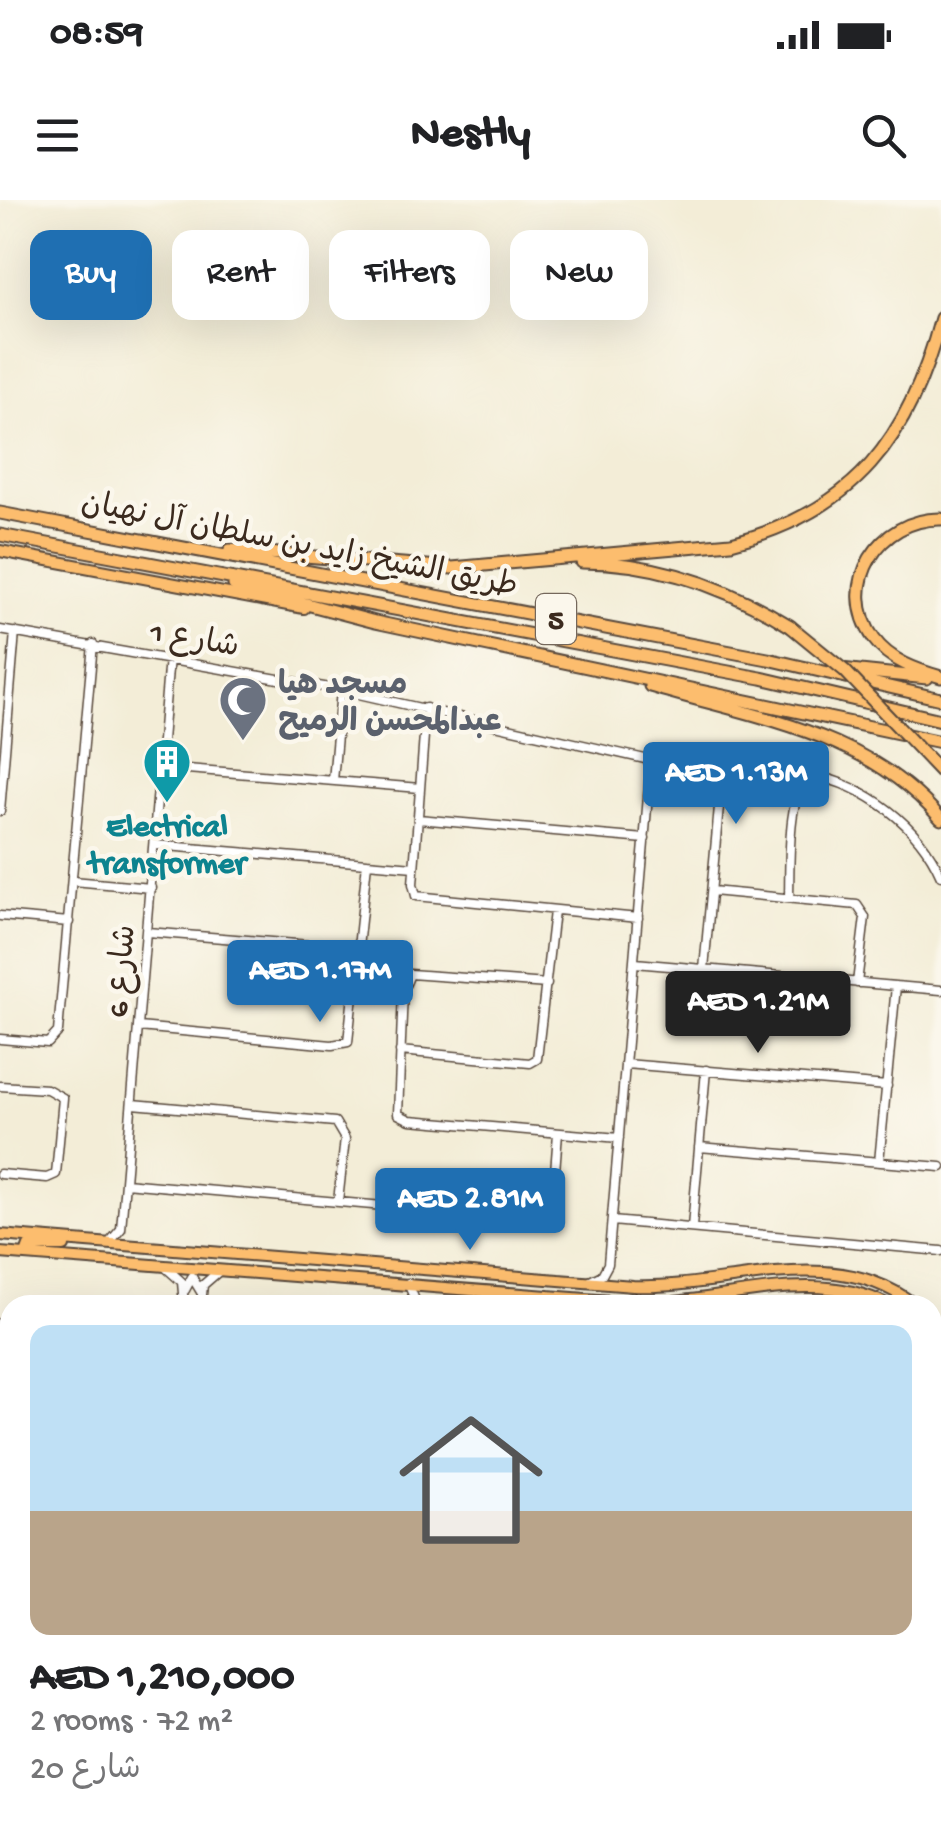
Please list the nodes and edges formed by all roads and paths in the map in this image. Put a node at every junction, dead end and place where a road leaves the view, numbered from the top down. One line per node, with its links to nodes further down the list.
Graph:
1 (941, 318): 7 (highway)
2 (0, 513): 5 (highway, طريق الشيخ زايد بن سلطان آل نهيان / 5)
3 (941, 519): 16 (highway)
4 (0, 536): 8 (highway, طريق الشيخ زايد بن سلطان آل نهيان / 5)
5 (171, 545): 7 (highway); 14 (highway, طريق الشيخ زايد بن سلطان آل نهيان / 5)
6 (0, 551): 9 (main road)
7 (527, 562): 24 (highway, bridge)
8 (198, 571): 9 (highway); 20 (highway, طريق الشيخ زايد بن سلطان آل نهيان / 5)
9 (374, 622): 15 (highway)
10 (0, 630): 11 (street, شارع 1)
11 (15, 632): 12 (street, شارع 1); 27 (street)
12 (92, 644): 13 (street, شارع 1); 35 (street)
13 (169, 657): 17 (street, شارع 1); 23 (street, شارع 6)
14 (768, 659): 16 (highway); 18 (highway, طريق الشيخ زايد بن سلطان آل نهيان / 5)
15 (574, 663): 21 (highway); 29 (highway)
16 (941, 678)
17 (340, 690): 19 (street, شارع 1); 25 (street)
18 (941, 699)
19 (426, 708): 22 (street, شارع 1); 26 (street)
20 (941, 720)
21 (941, 742)
22 (651, 761): 30 (street); 37 (street, شارع 1)
23 (162, 768): 25 (street); 31 (street, شارع 6)
24 (941, 772)
25 (333, 781): 26 (street)
26 (420, 788): 28 (street)
27 (0, 811)
28 (418, 819): 30 (street); 33 (street)
29 (941, 819)
30 (645, 839): 41 (street)
31 (155, 845): 32 (street); 36 (street, شارع 6)
32 (367, 862): 33 (street); 44 (street)
33 (414, 867): 39 (street)
34 (941, 876): 38 (street)
35 (72, 881): 36 (street); 42 (street)
36 (151, 888): 43 (street, شارع 6)
37 (712, 891): 38 (street); 46 (street, شارع 1)
38 (789, 897): 47 (street)
39 (554, 911): 41 (street); 48 (street)
40 (0, 916): 42 (street)
41 (638, 918): 45 (street)
42 (69, 922): 52 (street)
43 (147, 932): 44 (street); 51 (street, شارع 6)
44 (360, 949): 51 (street)
45 (634, 963): 46 (street); 54 (street)
46 (704, 969): 47 (street)
47 (857, 983): 49 (street)
48 (547, 984): 53 (street); 53 (street)
49 (896, 986): 50 (street); 57 (street)
50 (941, 990)
51 (139, 1027): 58 (street, شارع 6)
52 (0, 1039)
53 (400, 1051): 59 (street)
54 (626, 1064): 55 (street); 60 (street)
55 (706, 1070): 57 (street); 61 (street)
56 (0, 1086): 64 (street)
57 (887, 1086): 62 (street)
58 (133, 1104): 65 (street, شارع 6); 66 (street)
59 (558, 1133): 60 (street); 66 (street)
60 (619, 1138): 67 (street)
61 (700, 1147): 62 (street); 68 (street)
62 (879, 1162): 63 (street)
63 (941, 1167)
64 (0, 1174)
65 (125, 1183): 66 (street); 69 (street, شارع 6)
66 (338, 1201)
67 (612, 1221): 68 (street); 77 (street)
68 (692, 1227): 74 (street)
69 (121, 1229): 71 (street); 72 (street)
70 (4, 1235): 71 (main road); 73 (main road)
71 (109, 1243): 72 (main road); 75 (main road)
72 (130, 1245): 79 (main road)
73 (0, 1250): 75 (main road)
74 (941, 1251)
75 (26, 1254): 76 (main road)
76 (155, 1263): 78 (main road); 84 (street)
77 (608, 1264): 79 (street); 83 (street)
78 (235, 1270): 80 (main road); 85 (street)
79 (582, 1282): 83 (main road)
80 (408, 1284): 82 (main road); 86 (street)
81 (710, 1284): 83 (main road); 89 (main road); 92 (main road)
82 (428, 1285): 87 (street); 88 (main road)
83 (634, 1286)
84 (184, 1292): 85 (street)
85 (201, 1292)
86 (414, 1295)
87 (422, 1295)
88 (545, 1295)
89 (706, 1295)
90 (744, 1295): 91 (main road)
91 (860, 1295)
92 (897, 1295)

